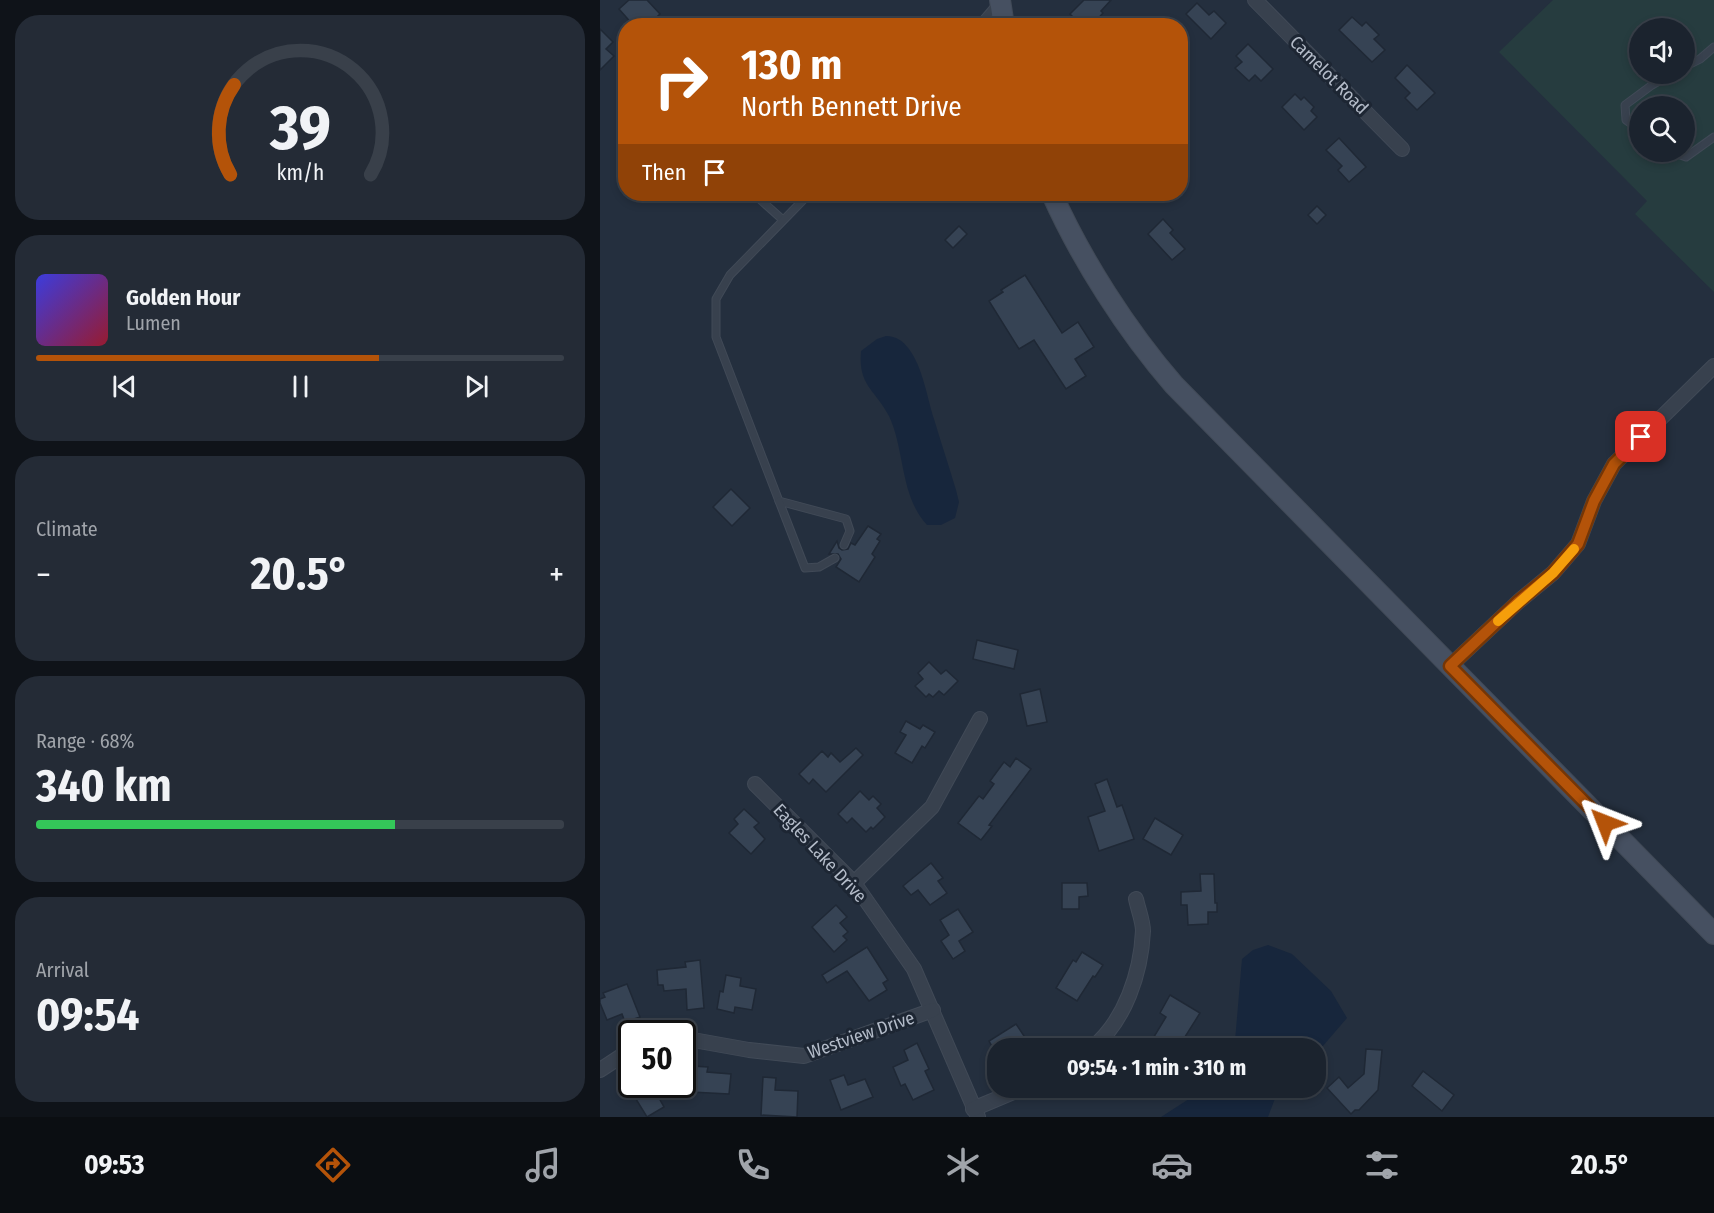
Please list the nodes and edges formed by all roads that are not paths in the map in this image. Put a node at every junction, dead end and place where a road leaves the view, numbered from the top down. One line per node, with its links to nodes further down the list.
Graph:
1 (1001, 0): 3 (lane); 4 (main road)
2 (1255, 0): 12 (street, Camelot Road)
3 (985, 18)
4 (1003, 18)
5 (1714, 46): 6 (lane)
6 (1695, 62)
7 (1654, 84): 8 (lane)
8 (1637, 96)
9 (1629, 102): 10 (lane)
10 (1629, 122)
11 (1714, 137): 13 (lane)
12 (1402, 149)
13 (1695, 151)
14 (762, 201): 17 (lane)
15 (802, 201): 17 (lane)
16 (1055, 201): 22 (main road)
17 (783, 220): 19 (lane)
18 (1714, 366): 22 (street)
19 (779, 501): 20 (lane); 21 (lane)
20 (844, 545)
21 (835, 558)
22 (1450, 666): 27 (main road)
23 (980, 719): 25 (street)
24 (755, 784): 25 (street, Eagles Lake Drive)
25 (854, 883): 28 (street, Eagles Lake Drive)
26 (1136, 899): 29 (street)
27 (1714, 934)
28 (933, 1010): 30 (street, Westview Drive); 34 (street, Eagles Lake Drive)
29 (1102, 1038)
30 (696, 1041)
31 (618, 1058): 32 (street)
32 (600, 1070)
33 (1004, 1098): 34 (street)
34 (976, 1113)

